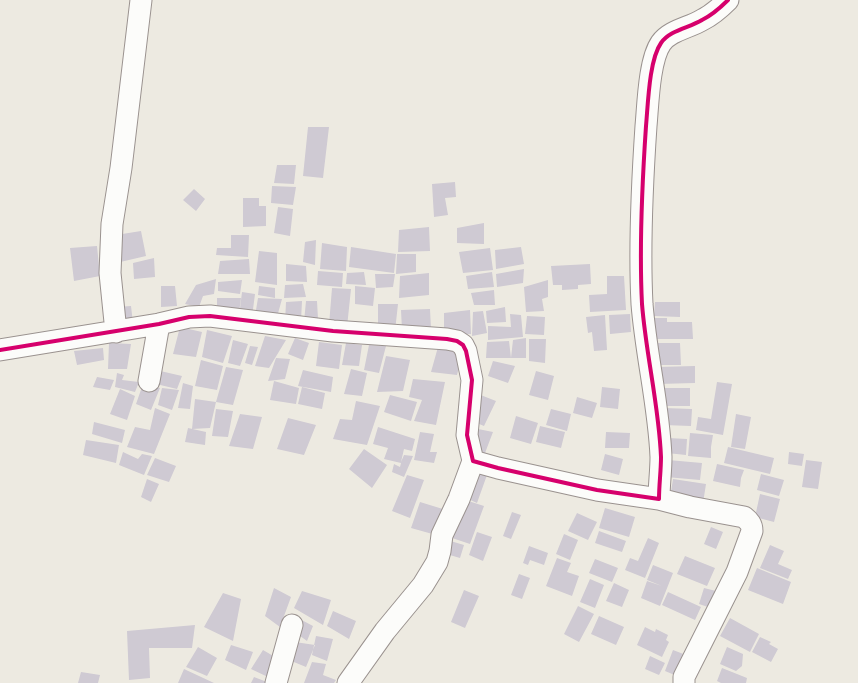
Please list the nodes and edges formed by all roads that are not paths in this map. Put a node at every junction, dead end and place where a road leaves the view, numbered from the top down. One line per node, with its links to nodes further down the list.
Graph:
1 (141, 0): 4 (street)
2 (728, 0): 8 (street)
3 (159, 324): 4 (street); 6 (street); 7 (street)
4 (116, 332): 5 (street)
5 (0, 350)
6 (148, 381)
7 (473, 461): 8 (street); 11 (street)
8 (659, 499): 12 (street)
9 (292, 625): 10 (street)
10 (276, 683)
11 (348, 683)
12 (684, 683)

